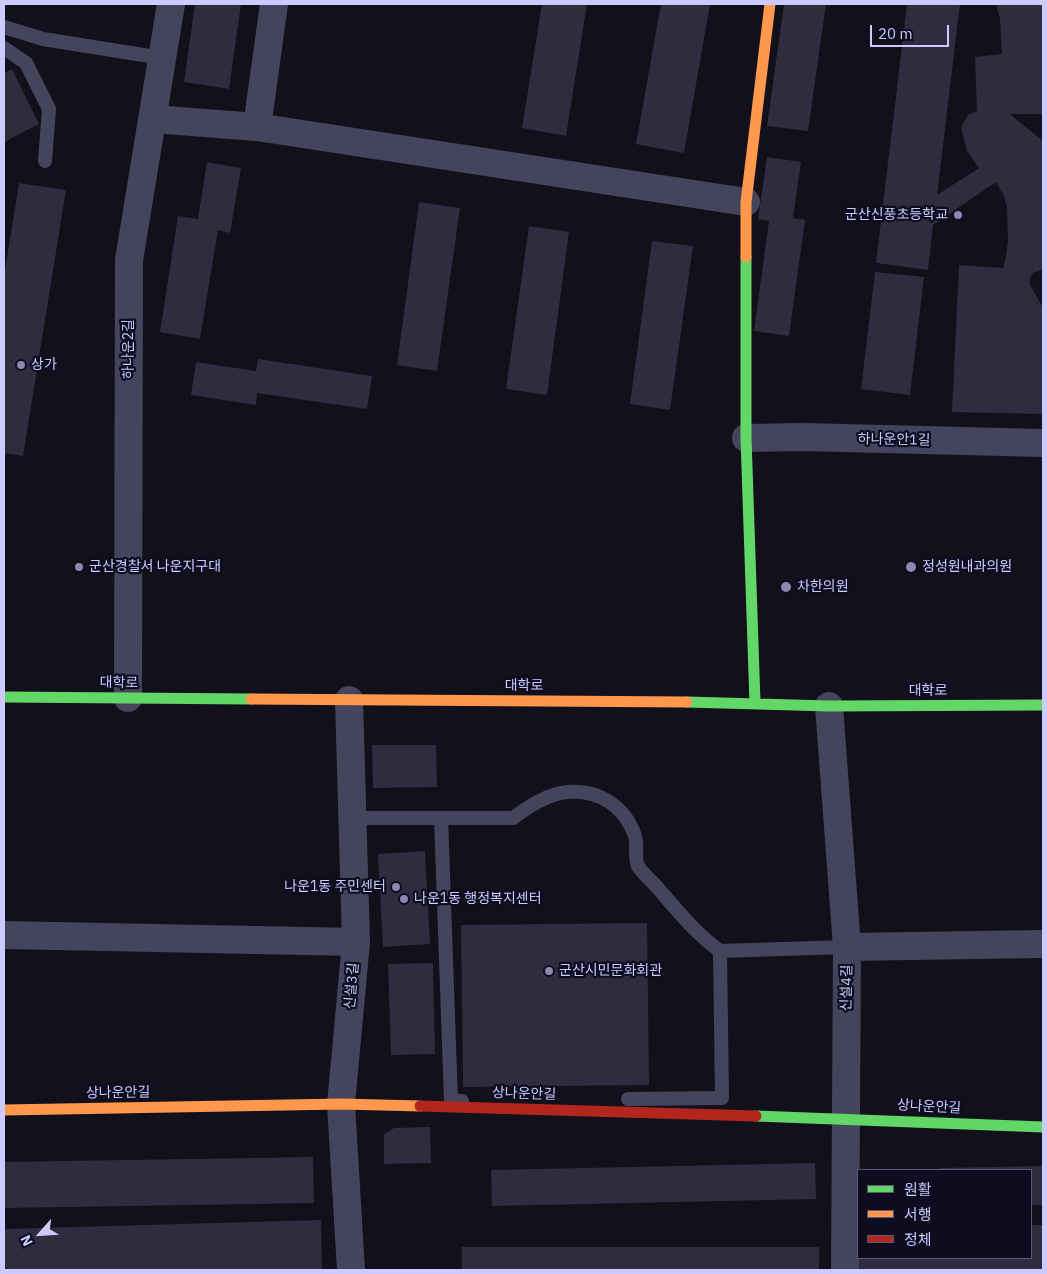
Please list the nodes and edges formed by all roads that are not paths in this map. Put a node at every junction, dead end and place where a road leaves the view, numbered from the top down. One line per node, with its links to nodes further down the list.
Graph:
1 (170, 4): 6 (street, 하나운2길)
2 (274, 4): 8 (street)
3 (770, 4): 10 (street)
4 (4, 27): 6 (lane)
5 (4, 48): 9 (lane)
6 (162, 58): 7 (street, 하나운2길)
7 (153, 119): 8 (street); 14 (street, 하나운2길)
8 (257, 127): 10 (street)
9 (45, 161)
10 (746, 202): 11 (street)
11 (746, 438): 12 (street, 하나운안1길); 16 (street)
12 (1043, 443)
13 (4, 697): 14 (street, 대학로)
14 (128, 698): 15 (street, 대학로)
15 (349, 700): 16 (street, 대학로); 19 (street, 신설3길)
16 (755, 703): 17 (street, 대학로)
17 (829, 706): 18 (street, 대학로); 24 (street, 신설4길)
18 (1043, 706)
19 (353, 818): 20 (lane); 22 (street, 신설3길)
20 (441, 818): 25 (lane); 25 (lane)
21 (4, 935): 22 (street)
22 (356, 942): 26 (street, 신설3길)
23 (1043, 944): 24 (street)
24 (847, 947): 25 (lane); 28 (street, 신설4길)
25 (720, 951)
26 (341, 1104): 27 (street, 상나운안길); 28 (street, 상나운안길); 30 (street, 신설3길)
27 (4, 1110)
28 (845, 1118): 29 (street, 상나운안길); 31 (street, 신설4길)
29 (1043, 1127)
30 (351, 1270)
31 (845, 1270)

